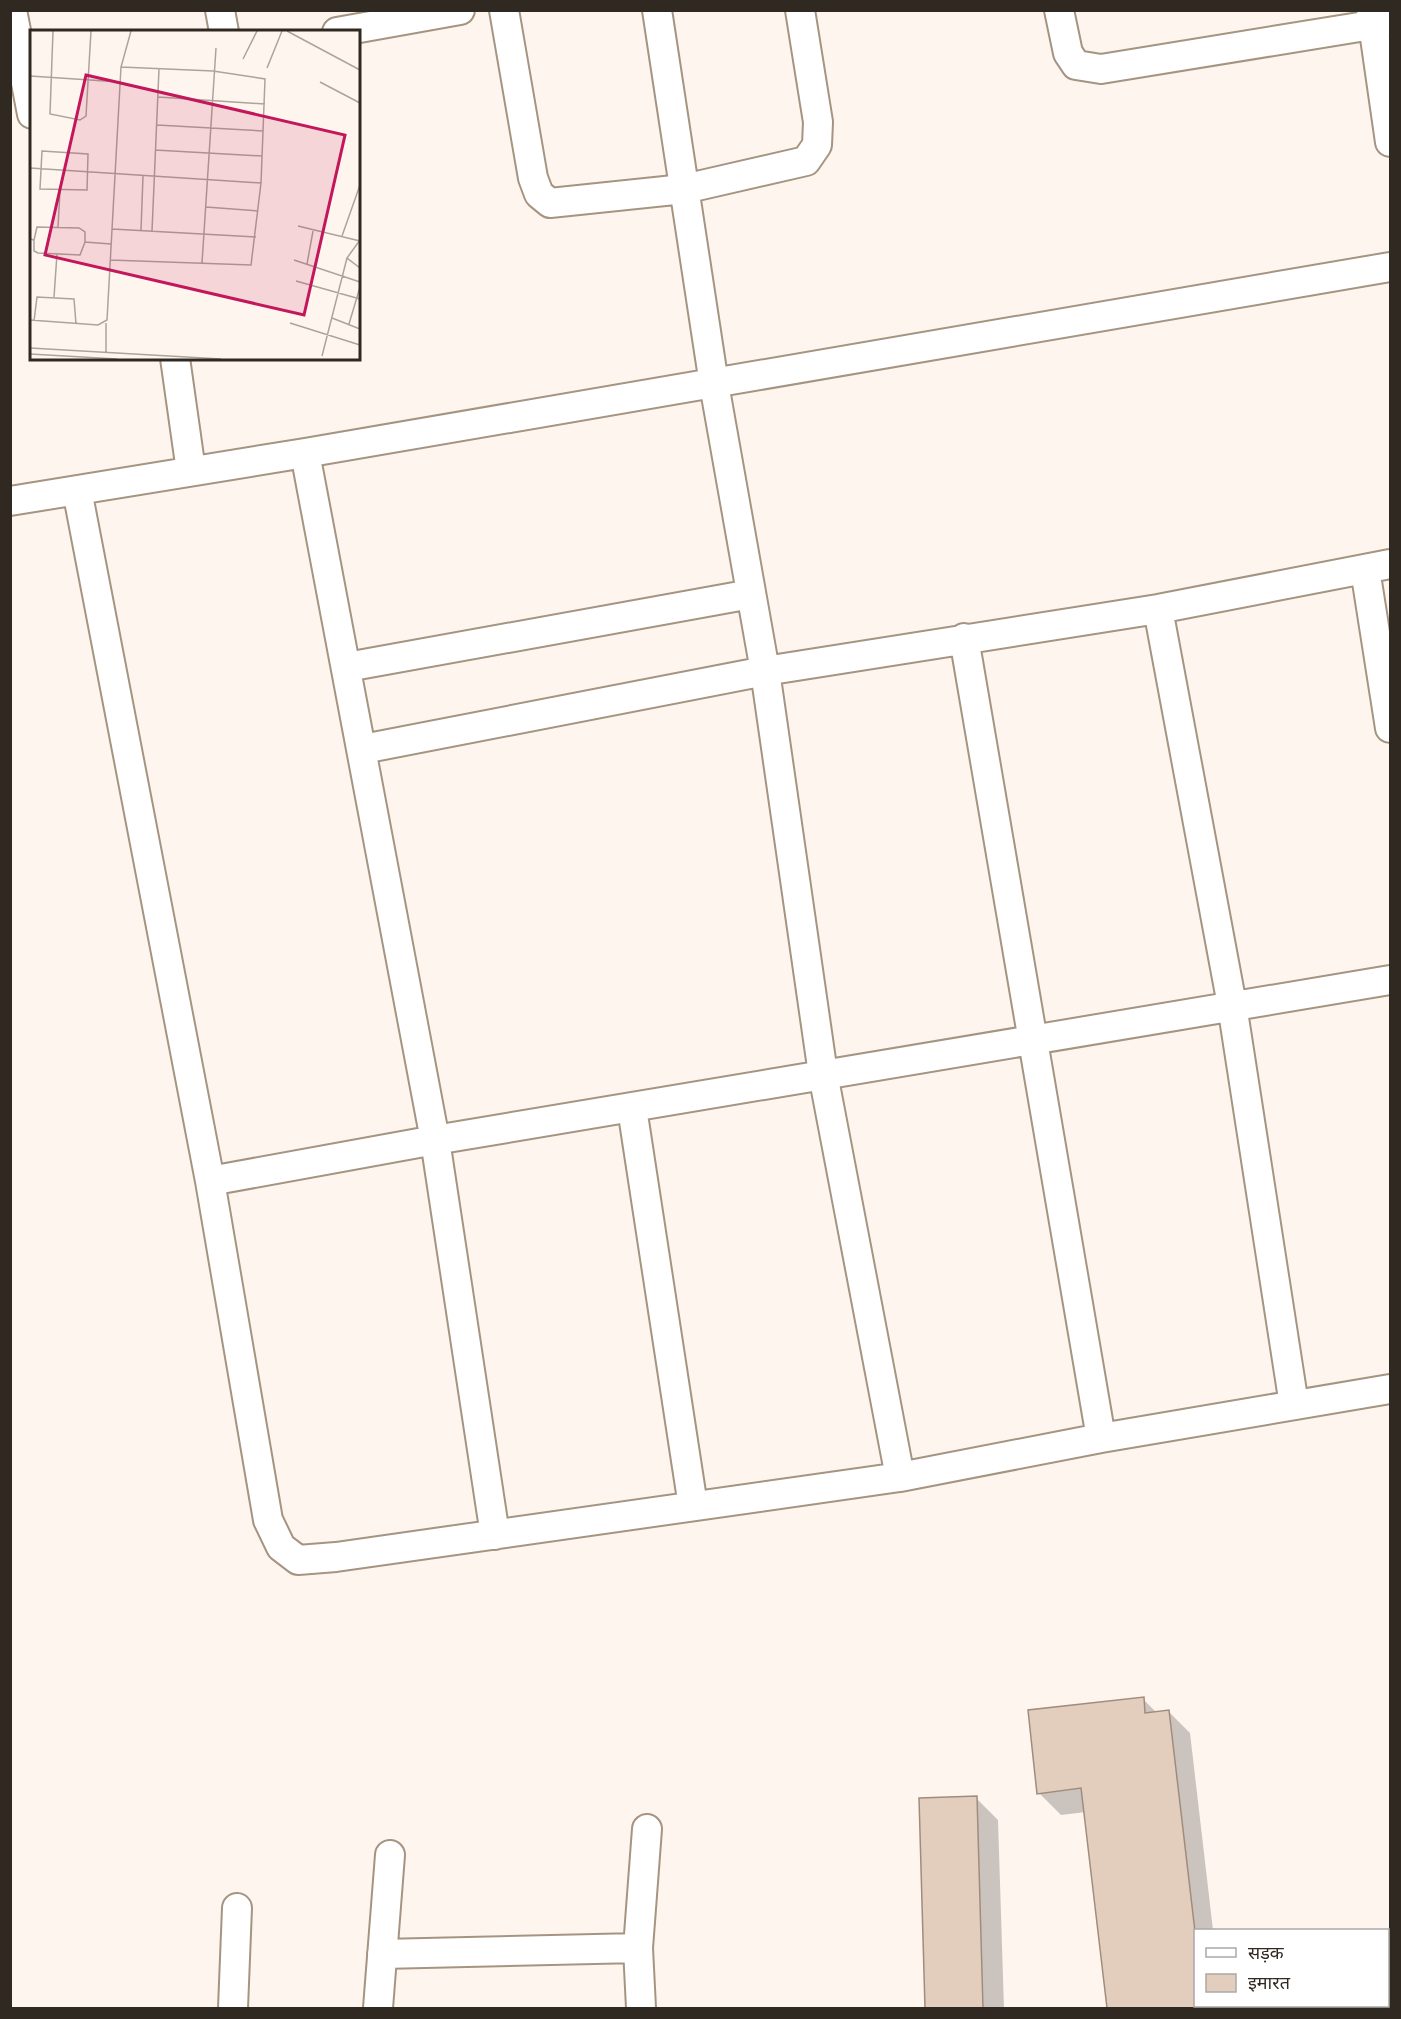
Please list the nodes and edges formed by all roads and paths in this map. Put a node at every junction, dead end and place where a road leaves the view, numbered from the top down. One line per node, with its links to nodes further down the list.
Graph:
1 (12, 10): 11 (street)
2 (220, 10): 9 (street)
3 (460, 10): 10 (street)
4 (504, 10): 13 (street)
5 (657, 10): 13 (street)
6 (800, 10): 13 (street)
7 (1059, 10): 8 (street)
8 (1378, 19): 12 (street)
9 (224, 30)
10 (348, 30)
11 (23, 100)
12 (1390, 142)
13 (684, 189): 16 (street)
14 (1390, 267): 16 (street)
15 (175, 360): 18 (street)
16 (714, 384): 17 (street); 22 (street)
17 (305, 453): 18 (street); 25 (street)
18 (191, 471): 19 (street)
19 (77, 490): 20 (street); 35 (street)
20 (10, 501)
21 (1378, 567): 23 (street); 27 (street)
22 (751, 594): 25 (street); 26 (street)
23 (1158, 609): 24 (street); 30 (street)
24 (963, 638): 26 (street); 31 (street)
25 (347, 667): 28 (street)
26 (765, 671): 28 (street); 32 (street)
27 (1390, 728)
28 (363, 749): 34 (street)
29 (1390, 980): 30 (street)
30 (1232, 1005): 31 (street); 37 (street)
31 (1032, 1039): 32 (street); 38 (street)
32 (823, 1074): 33 (street); 39 (street)
33 (632, 1108): 34 (street); 40 (street)
34 (435, 1140): 35 (street); 41 (street)
35 (210, 1181): 41 (street)
36 (1390, 1389): 37 (street)
37 (1294, 1405): 38 (street)
38 (1101, 1438): 39 (street)
39 (900, 1478): 40 (street)
40 (693, 1506): 41 (street)
41 (495, 1535)
42 (647, 1829): 45 (street)
43 (390, 1855): 46 (street)
44 (237, 1908): 47 (street)
45 (638, 1948): 46 (street); 49 (street)
46 (382, 1954): 48 (street)
47 (233, 2008)
48 (378, 2008)
49 (640, 2008)

